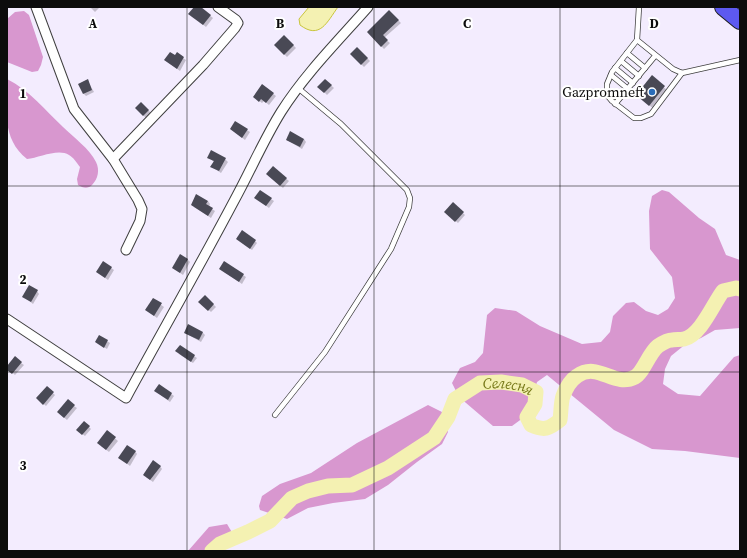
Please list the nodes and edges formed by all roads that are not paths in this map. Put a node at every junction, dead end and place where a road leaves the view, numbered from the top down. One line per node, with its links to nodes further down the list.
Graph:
1 (36, 7): 21 (street)
2 (218, 7): 21 (street)
3 (368, 7): 18 (street)
4 (639, 7): 7 (lane)
5 (723, 7): 6 (highway)
6 (740, 22)
7 (637, 40): 8 (lane); 9 (lane)
8 (627, 53): 11 (lane); 13 (lane)
9 (655, 56): 13 (lane); 14 (lane)
10 (740, 60): 14 (lane)
11 (621, 61): 12 (lane); 16 (lane)
12 (615, 68): 15 (lane); 17 (lane)
13 (645, 68): 16 (lane)
14 (682, 72): 20 (lane)
15 (611, 75): 19 (lane); 20 (lane)
16 (639, 76): 17 (lane)
17 (633, 83): 19 (lane)
18 (298, 88): 23 (street); 24 (lane)
19 (628, 89): 20 (lane)
20 (615, 104)
21 (113, 159): 22 (street)
22 (126, 250)
23 (7, 319)
24 (275, 415)

